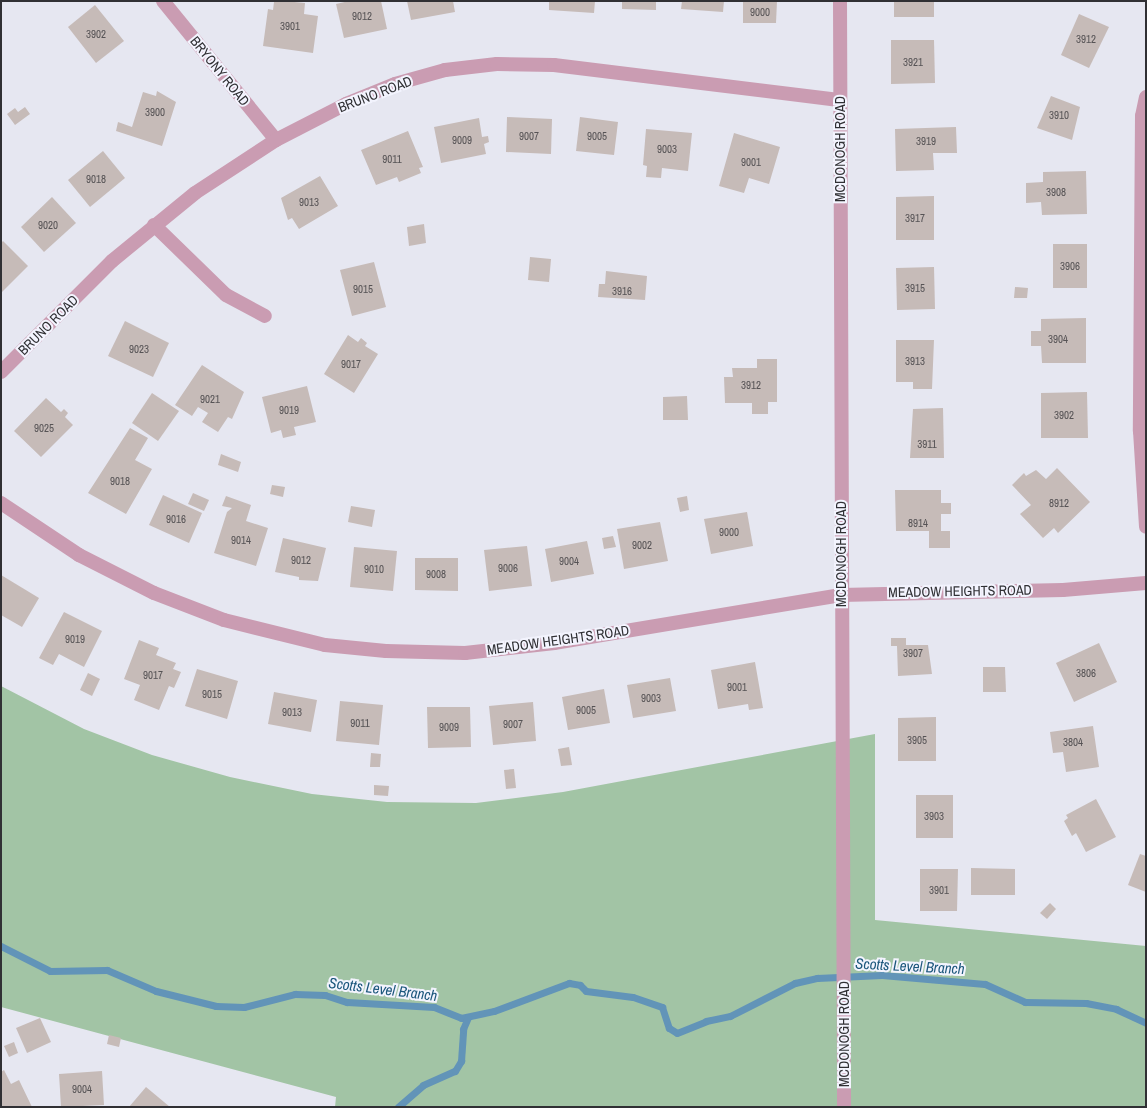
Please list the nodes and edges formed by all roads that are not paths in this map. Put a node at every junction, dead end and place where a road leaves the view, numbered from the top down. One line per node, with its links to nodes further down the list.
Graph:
1 (163, 1): 5 (street, BRYONY ROAD)
2 (840, 1): 4 (street, MCDONOGH ROAD)
3 (1146, 97): 10 (street)
4 (840, 100): 5 (street, BRUNO ROAD); 12 (street, MCDONOGH ROAD)
5 (276, 140): 6 (street, BRUNO ROAD)
6 (154, 226): 7 (street); 8 (street, BRUNO ROAD)
7 (265, 316)
8 (1, 372)
9 (1, 502): 12 (street, MEADOW HEIGHTS ROAD)
10 (1146, 527)
11 (1146, 583): 12 (street, MEADOW HEIGHTS ROAD)
12 (841, 595): 13 (street, MCDONOGH ROAD)
13 (844, 1107)

